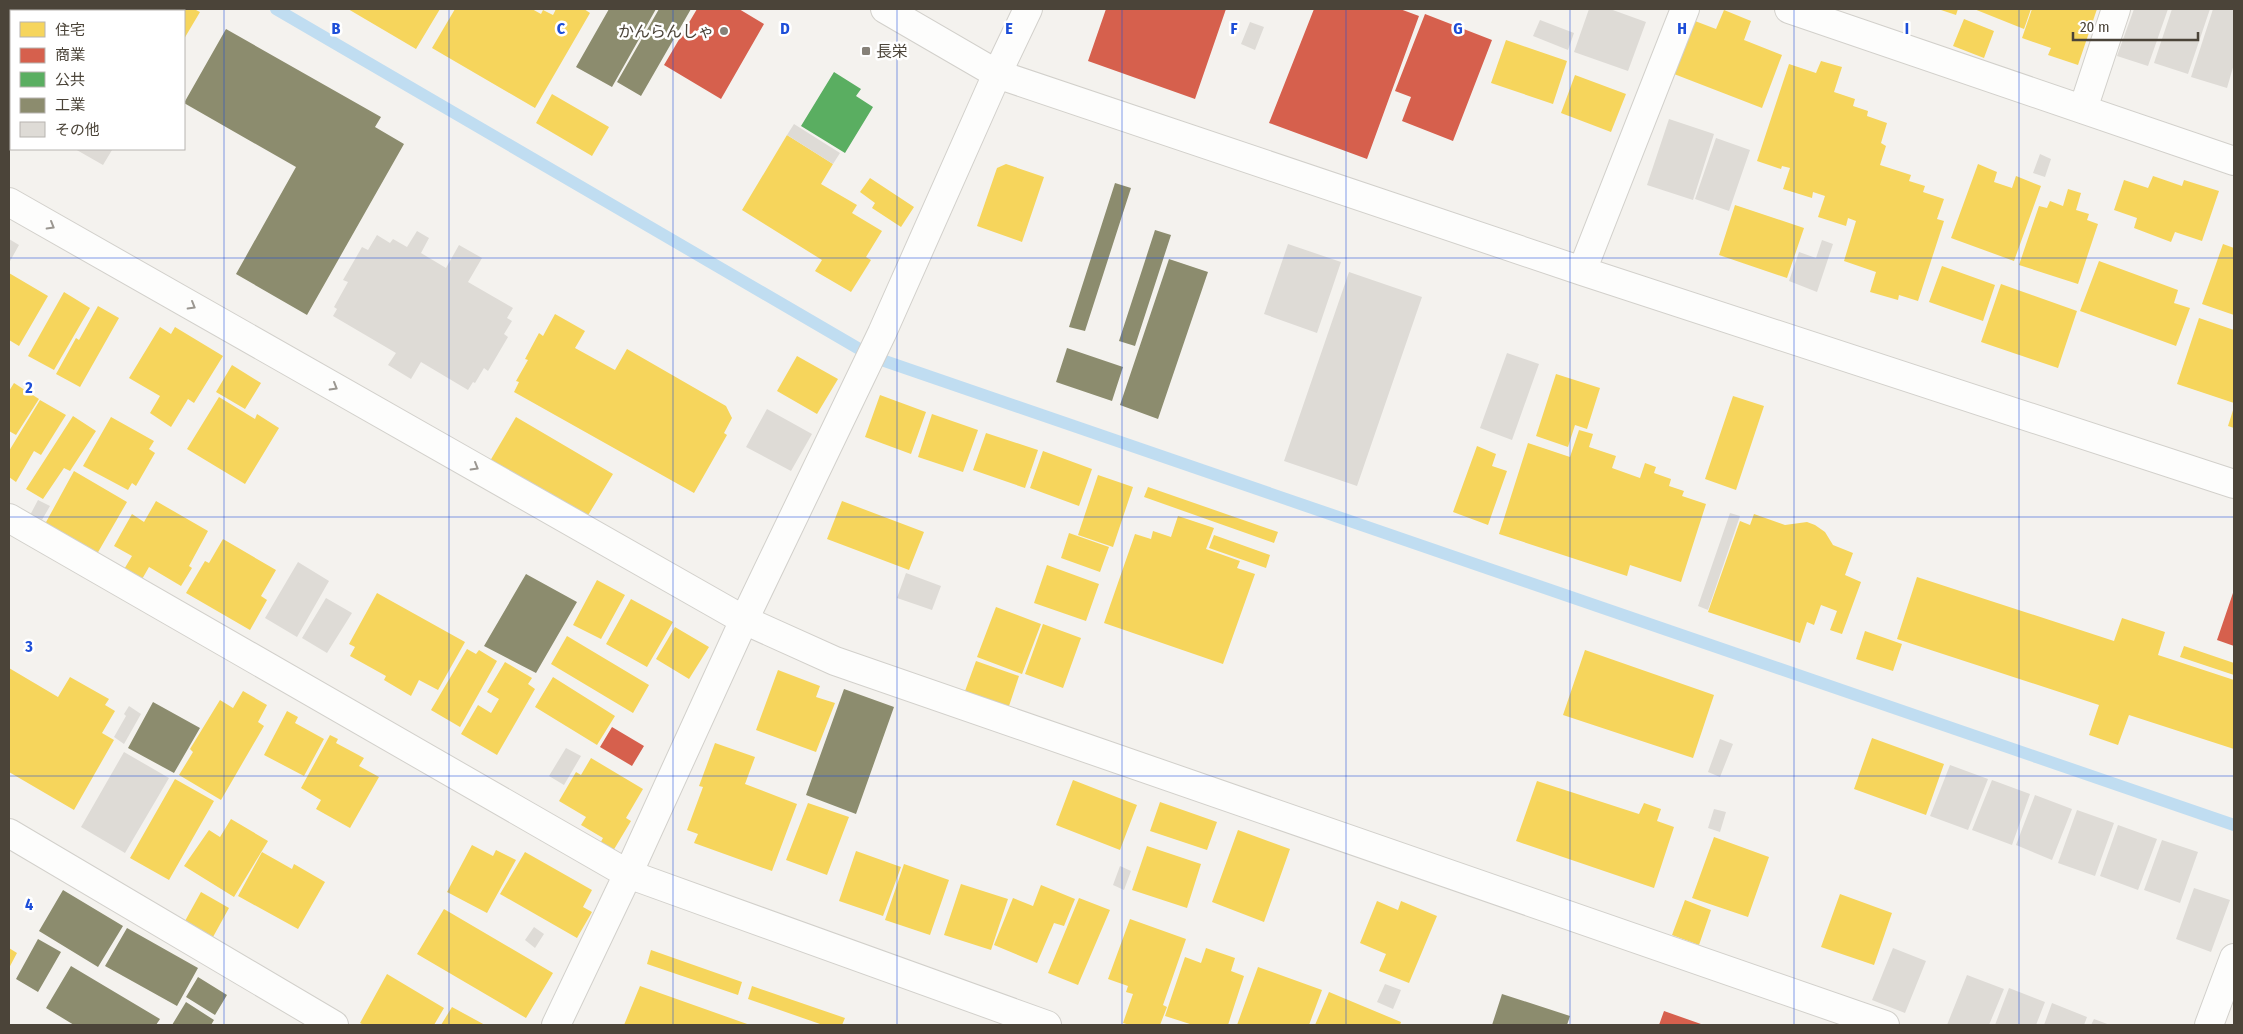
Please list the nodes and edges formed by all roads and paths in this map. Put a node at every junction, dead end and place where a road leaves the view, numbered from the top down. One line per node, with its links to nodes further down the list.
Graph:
1 (884, 9): 6 (street)
2 (1028, 9): 6 (street)
3 (1685, 9): 10 (street)
4 (1789, 9): 7 (street)
5 (2116, 9): 7 (street)
6 (997, 74): 10 (street); 13 (street)
7 (2083, 109): 8 (street)
8 (2234, 161)
9 (9, 202): 13 (street, one-way to 13)
10 (1582, 271): 11 (street)
11 (2234, 484)
12 (9, 518): 15 (street)
13 (744, 620): 15 (street); 20 (street)
14 (9, 833): 17 (street)
15 (628, 874): 18 (street); 19 (street)
16 (2234, 958): 21 (street)
17 (334, 1025)
18 (556, 1025)
19 (1047, 1025)
20 (1885, 1025)
21 (2210, 1025)

